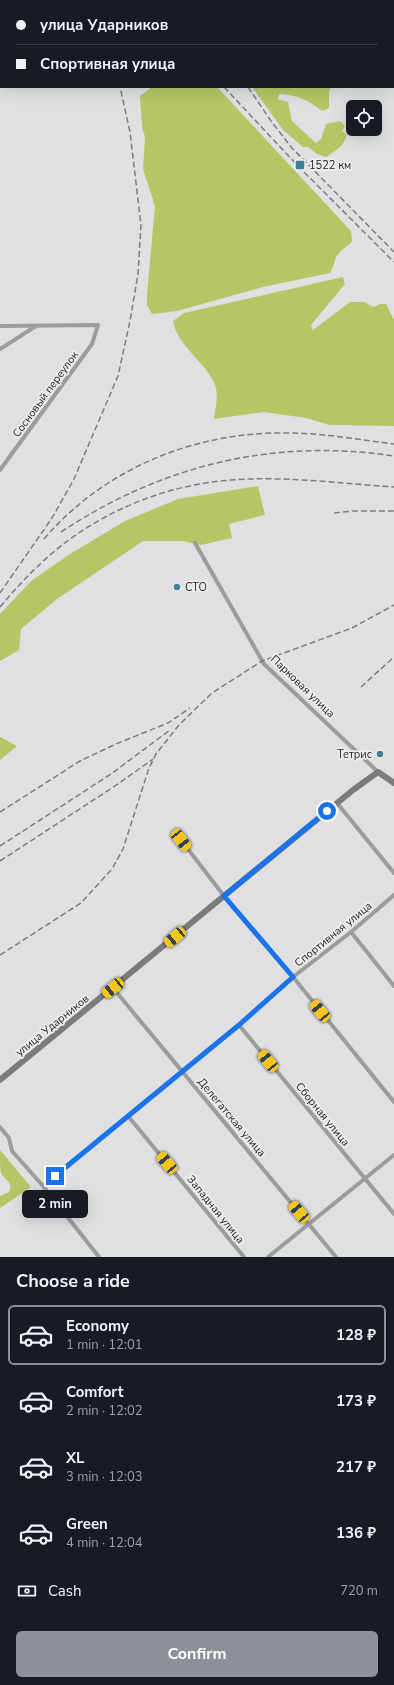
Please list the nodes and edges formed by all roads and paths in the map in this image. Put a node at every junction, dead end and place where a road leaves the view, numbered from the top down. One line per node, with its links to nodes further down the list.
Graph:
1 (0, 326): 2 (street)
2 (36, 326): 3 (street); 4 (street, Сосновый переулок)
3 (0, 348)
4 (0, 470)
5 (196, 543): 6 (street, Парковая улица)
6 (378, 772): 7 (main road, Парковая улица); 8 (main road, улица Ударников)
7 (394, 783)
8 (337, 803): 10 (street); 12 (main road, улица Ударников)
9 (181, 840): 12 (street)
10 (394, 874)
11 (394, 895): 13 (street, Спортивная улица)
12 (224, 896): 14 (street); 16 (main road, улица Ударников)
13 (351, 932): 14 (street, Спортивная улица); 15 (street)
14 (293, 977): 17 (street, Спортивная улица); 20 (street)
15 (394, 986)
16 (113, 988): 18 (street, Делегатская улица); 19 (main road, улица Ударников)
17 (239, 1025): 18 (street, Спортивная улица); 24 (street, Сборная улица)
18 (182, 1072): 21 (street, Спортивная улица); 27 (street, Делегатская улица)
19 (0, 1080)
20 (394, 1102)
21 (128, 1116): 25 (street, Спортивная улица); 29 (street, Западная улица)
22 (0, 1127): 25 (street)
23 (394, 1155): 24 (street)
24 (365, 1179): 26 (street, Сборная улица); 27 (street)
25 (43, 1186): 28 (street)
26 (394, 1214)
27 (309, 1224): 30 (street); 31 (street, Делегатская улица)
28 (99, 1257)
29 (244, 1257)
30 (268, 1257)
31 (336, 1257)

